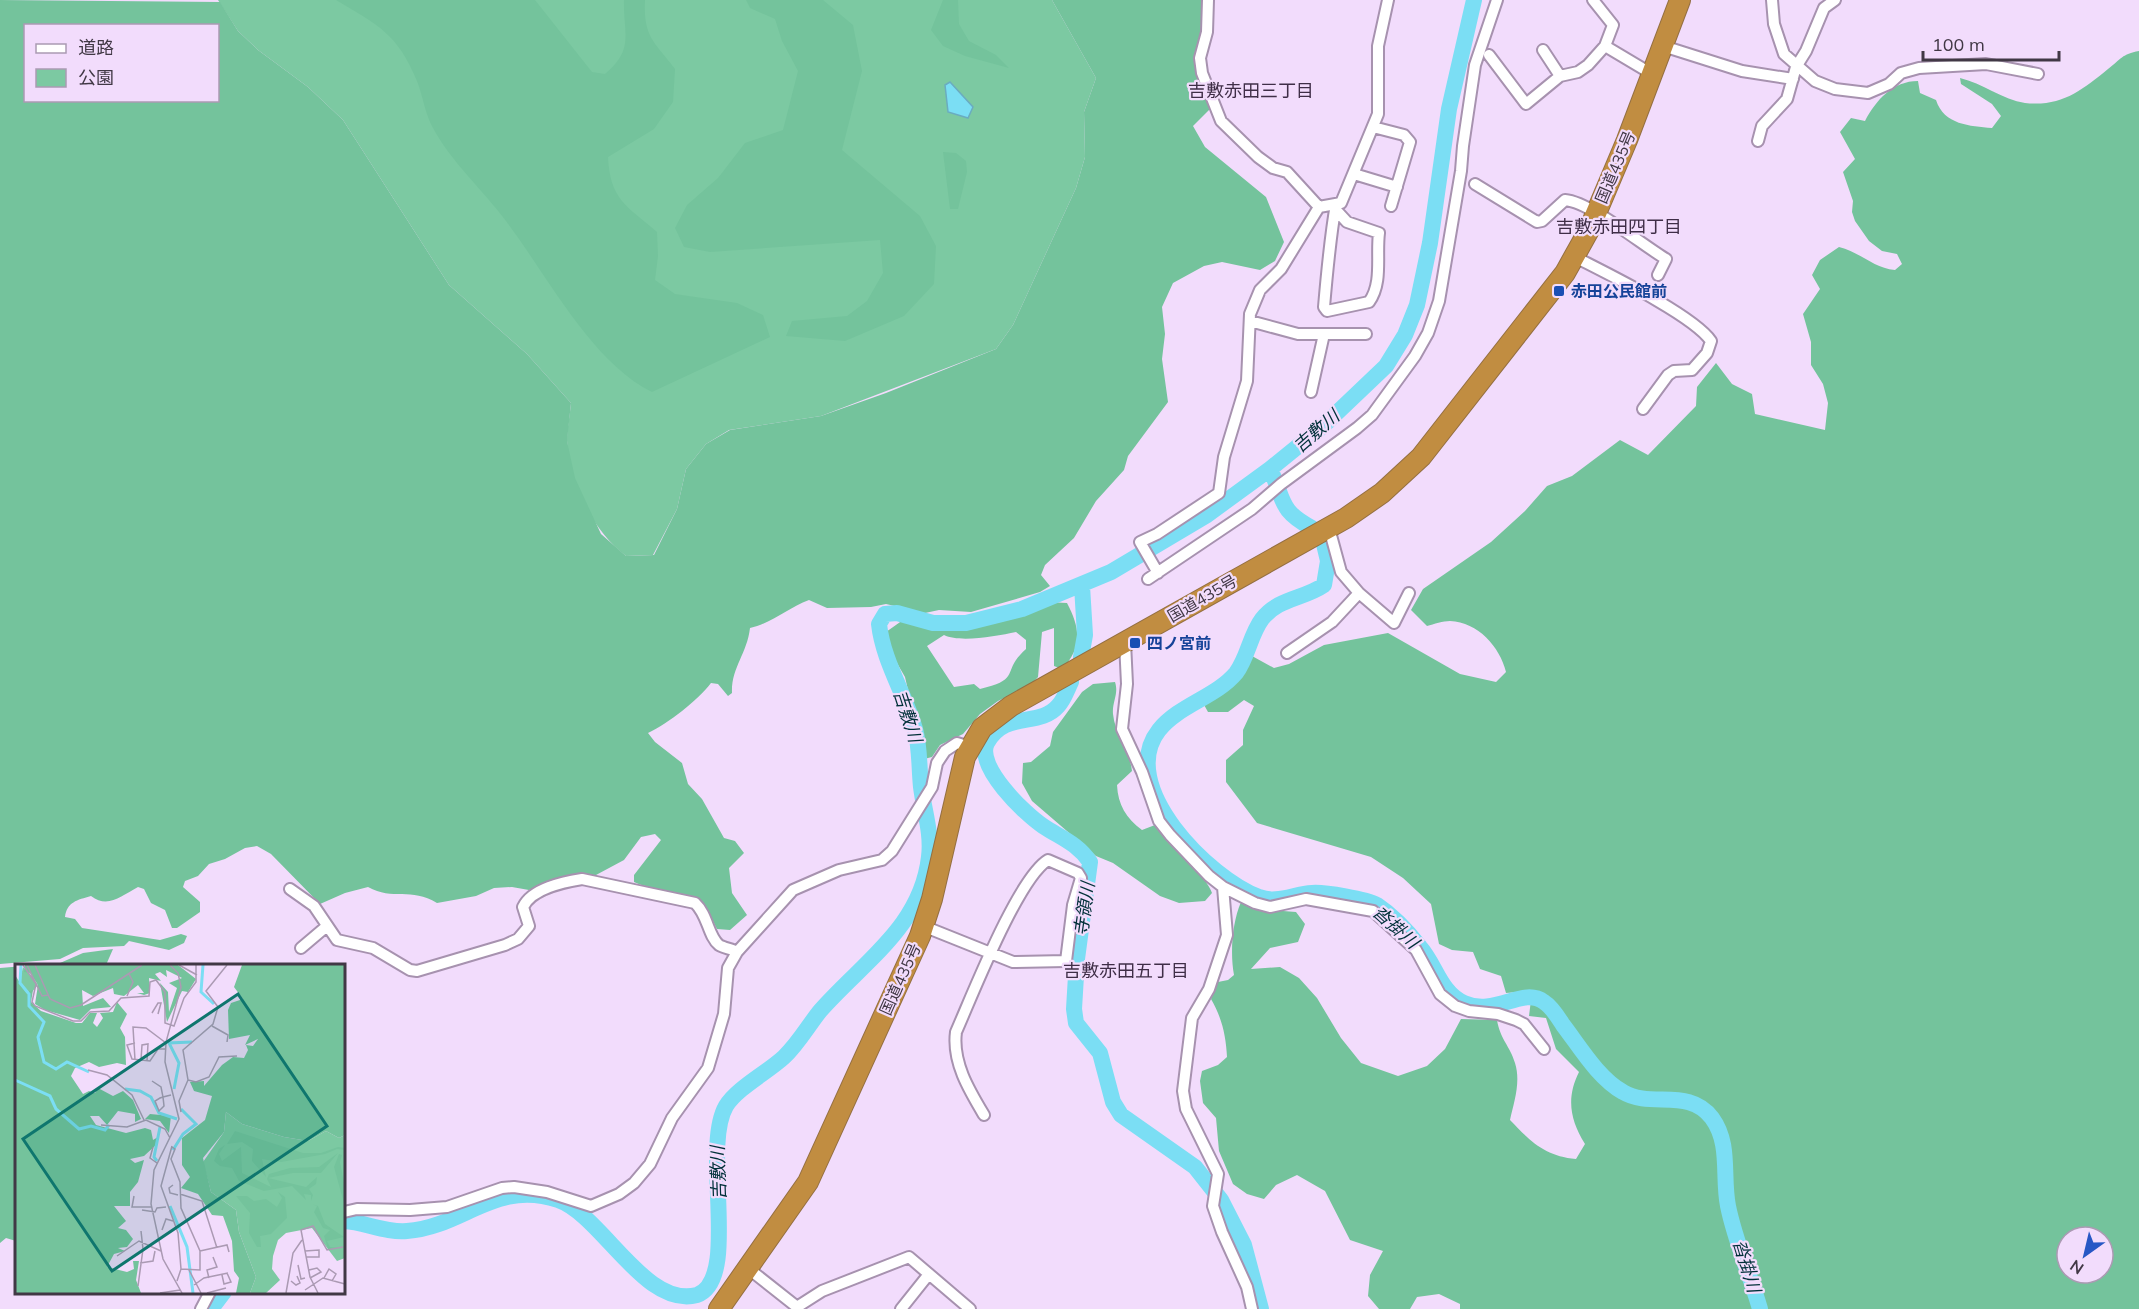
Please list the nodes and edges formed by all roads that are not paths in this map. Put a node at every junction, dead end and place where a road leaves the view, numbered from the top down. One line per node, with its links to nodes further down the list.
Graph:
1 (1208, 0): 23 (street)
2 (1388, 0): 17 (street)
3 (1497, 0): 28 (street)
4 (1593, 0): 8 (street)
5 (1680, 0): 9 (highway, 国道435号)
6 (1772, 0): 12 (street)
7 (1835, 0): 12 (street)
8 (1605, 46): 13 (street); 15 (street)
9 (1663, 46): 13 (highway, 国道435号); 16 (street)
10 (1543, 51): 15 (street)
11 (1496, 59): 15 (street)
12 (1796, 67): 14 (street); 16 (street)
13 (1652, 74): 25 (highway, 国道435号)
14 (2038, 74)
15 (1560, 76)
16 (1793, 79): 18 (street)
17 (1373, 127): 19 (street); 21 (street)
18 (1758, 141)
19 (1354, 174): 21 (street); 24 (street)
20 (1475, 184): 25 (street)
21 (1397, 187): 22 (street)
22 (1391, 206)
23 (1319, 207): 24 (street); 28 (street)
24 (1336, 207): 24 (street)
25 (1596, 214): 26 (highway, 国道435号); 27 (street)
26 (1575, 257): 32 (street); 33 (highway, 国道435号)
27 (1658, 275)
28 (1250, 321): 29 (street)
29 (1324, 334): 30 (street); 31 (street)
30 (1366, 334)
31 (1311, 392)
32 (1643, 410)
33 (1329, 528): 34 (street); 36 (highway, 国道435号)
34 (1359, 593): 35 (street); 37 (street)
35 (1409, 593)
36 (1125, 642): 38 (highway, 国道435号); 39 (street)
37 (1287, 653)
38 (970, 747): 42 (highway, 国道435号); 44 (street)
39 (1223, 887): 46 (street); 56 (street)
40 (290, 889): 41 (street)
41 (327, 926): 43 (street); 44 (street)
42 (923, 926): 45 (street); 49 (highway, 国道435号)
43 (301, 948)
44 (737, 952): 48 (street)
45 (990, 954): 45 (street); 47 (street)
46 (1544, 1049)
47 (984, 1115)
48 (345, 1212)
49 (749, 1269): 50 (street); 54 (highway, 国道435号)
50 (930, 1274): 52 (street); 55 (street)
51 (209, 1294): 53 (street)
52 (968, 1308)
53 (201, 1309)
54 (720, 1309)
55 (902, 1309)
56 (1252, 1309)

